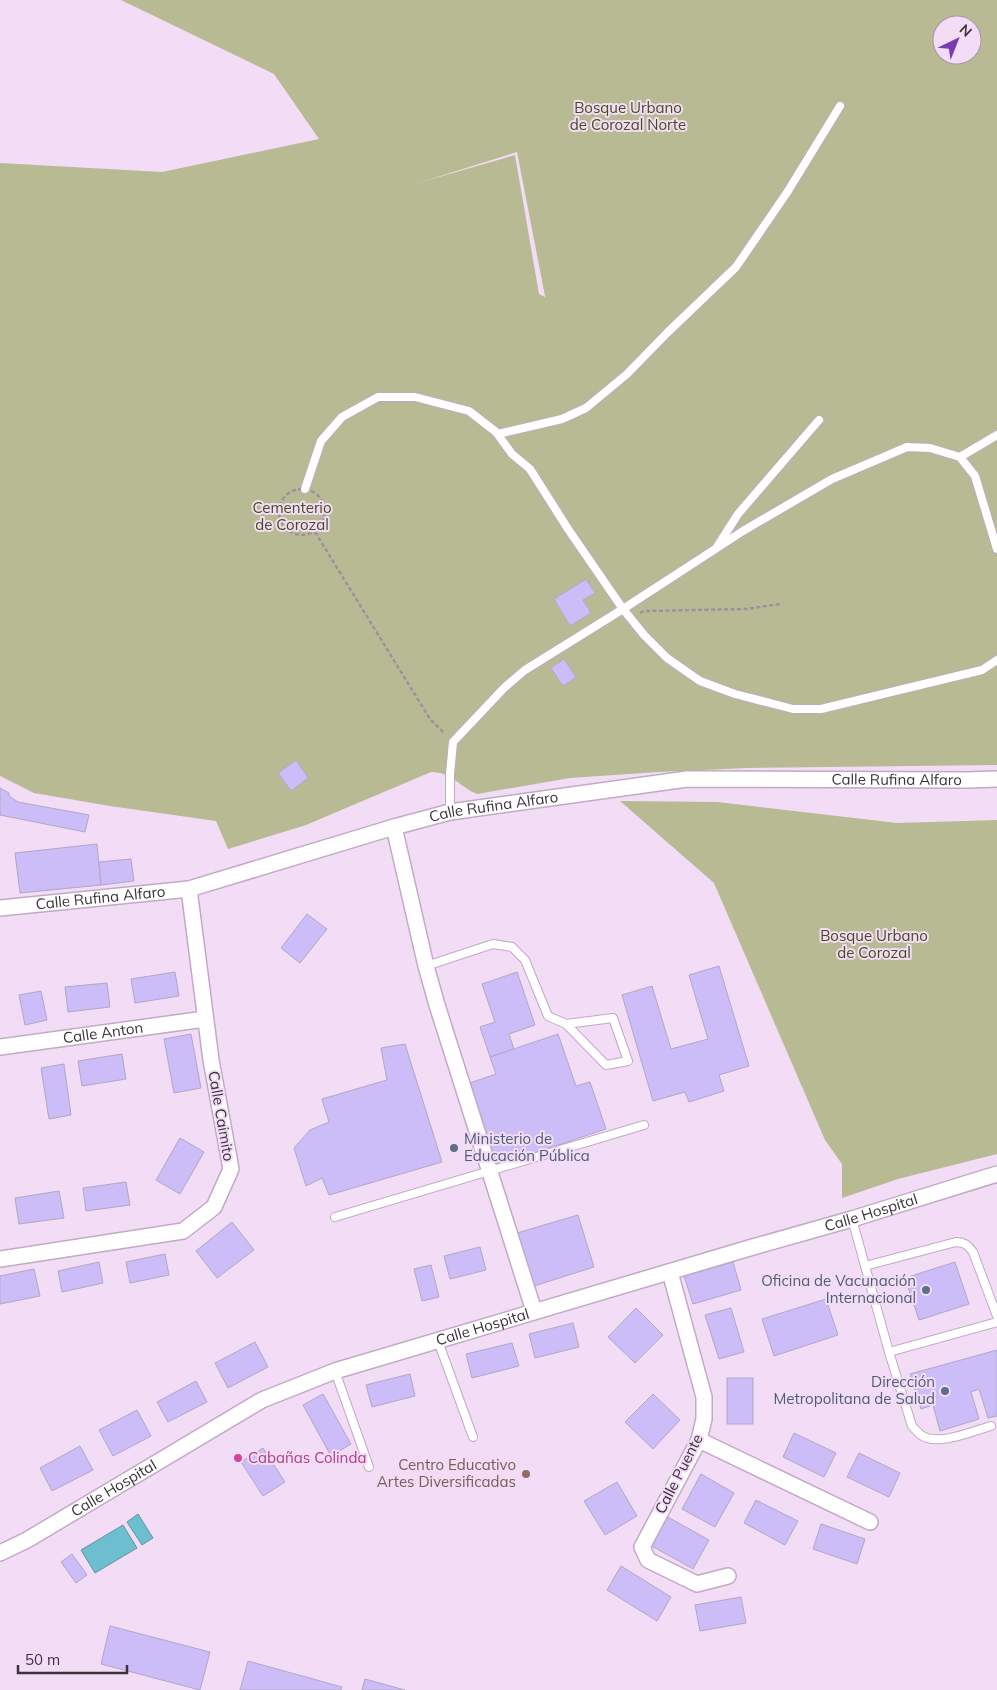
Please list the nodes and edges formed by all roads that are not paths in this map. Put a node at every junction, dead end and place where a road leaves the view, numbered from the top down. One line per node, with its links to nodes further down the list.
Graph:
1 (840, 106): 3 (lane)
2 (819, 420): 7 (lane)
3 (498, 434): 6 (lane); 9 (lane)
4 (997, 435): 5 (lane)
5 (960, 457): 7 (lane); 8 (lane)
6 (305, 489)
7 (716, 548): 9 (lane)
8 (997, 549)
9 (623, 609): 10 (lane); 12 (lane)
10 (997, 660)
11 (997, 779): 12 (street, Calle Rufina Alfaro)
12 (450, 812): 13 (street, Calle Rufina Alfaro)
13 (394, 827): 14 (street, Calle Rufina Alfaro); 16 (street)
14 (188, 890): 15 (street, Calle Rufina Alfaro); 17 (street, Calle Caimito)
15 (0, 908)
16 (426, 966): 18 (lane); 21 (street)
17 (205, 1019): 19 (street, Calle Anton); 25 (street, Calle Caimito)
18 (566, 1024): 18 (lane)
19 (0, 1047)
20 (644, 1125): 21 (lane)
21 (490, 1171): 23 (lane); 28 (street)
22 (997, 1174): 24 (street, Calle Hospital)
23 (336, 1218)
24 (852, 1219): 26 (lane); 27 (street, Calle Hospital)
25 (0, 1259)
26 (865, 1266): 29 (lane); 32 (lane)
27 (670, 1272): 28 (street, Calle Hospital); 36 (street, Calle Puente)
28 (534, 1312): 31 (street, Calle Hospital)
29 (997, 1316)
30 (997, 1322): 32 (lane)
31 (438, 1341): 33 (street, Calle Hospital); 35 (lane)
32 (889, 1352): 34 (lane)
33 (335, 1371): 37 (lane); 39 (street, Calle Hospital)
34 (991, 1426)
35 (473, 1437)
36 (699, 1440): 38 (street); 40 (street, Calle Puente)
37 (369, 1467)
38 (870, 1522)
39 (0, 1553)
40 (728, 1576)

